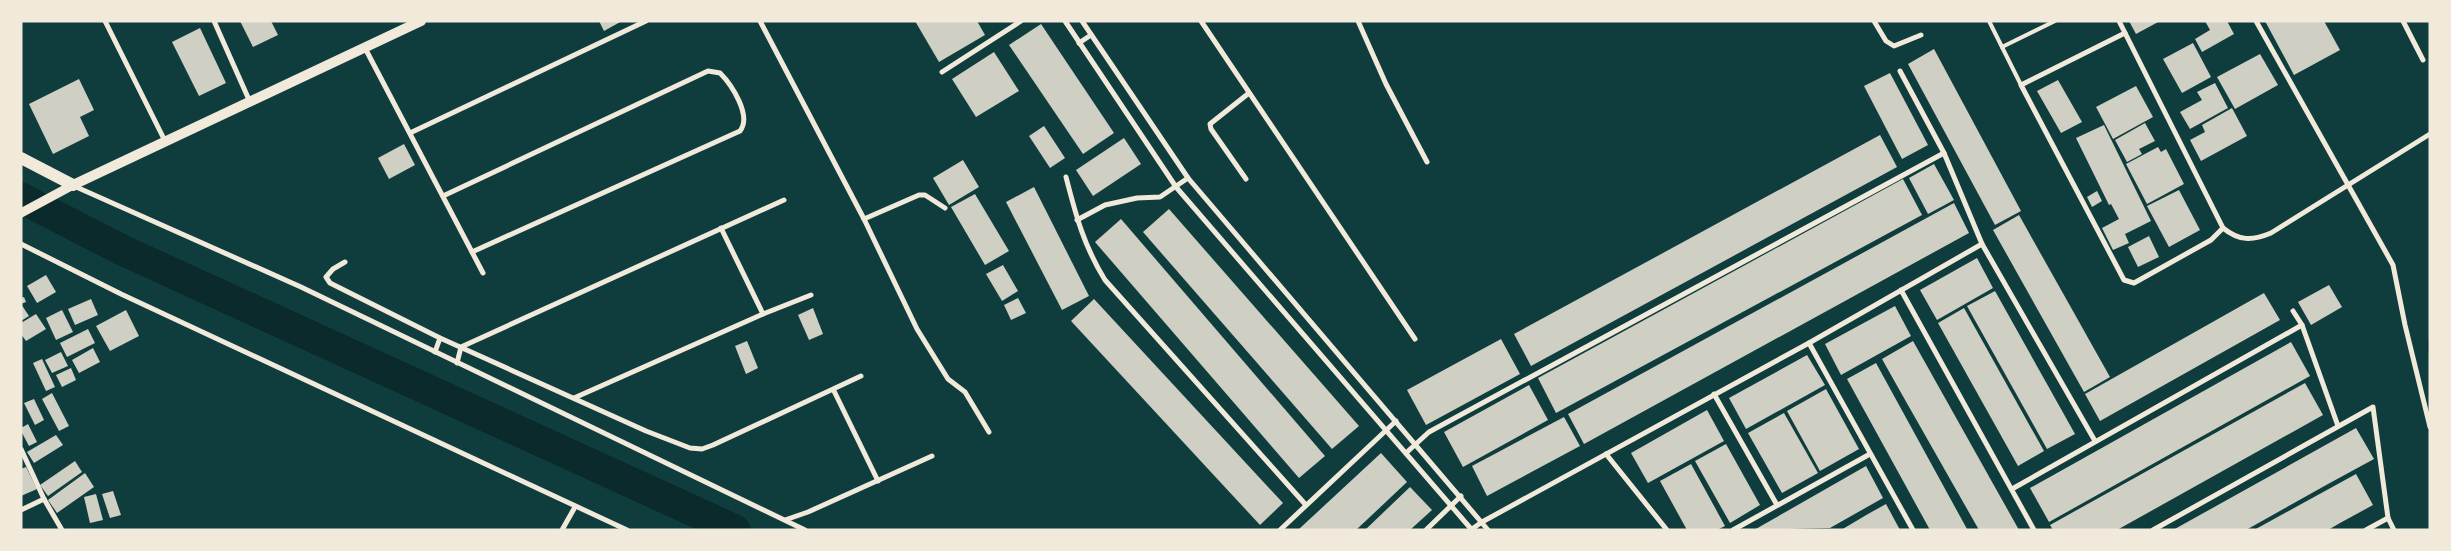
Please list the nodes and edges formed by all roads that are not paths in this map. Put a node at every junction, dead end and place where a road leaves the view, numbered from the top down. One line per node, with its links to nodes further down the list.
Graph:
1 (105, 21): 31 (street)
2 (214, 21): 28 (street)
3 (422, 21): 21 (main road)
4 (646, 21): 29 (street)
5 (760, 21): 45 (street)
6 (1021, 21): 25 (street)
7 (1065, 21): 20 (street)
8 (1082, 21): 18 (street)
9 (1201, 21): 27 (street)
10 (1358, 21): 34 (street)
11 (1874, 21): 19 (street)
12 (1989, 21): 22 (lane)
13 (2055, 21): 22 (lane)
14 (2119, 21): 17 (street)
15 (2256, 21): 38 (street)
16 (2403, 21): 23 (street)
17 (2125, 33): 26 (street); 48 (street)
18 (1091, 35): 20 (street); 36 (street)
19 (1921, 35)
20 (1079, 43): 39 (street)
21 (365, 48): 28 (main road); 29 (street)
22 (2002, 48): 26 (lane)
23 (2423, 60)
24 (1900, 71): 32 (street)
25 (942, 72)
26 (2021, 85): 48 (street)
27 (1249, 93): 37 (street); 60 (street)
28 (250, 102): 31 (main road)
29 (410, 133): 41 (street)
30 (2430, 134): 38 (street)
31 (165, 141): 40 (main road)
32 (1944, 153): 50 (street); 75 (street)
33 (21, 158): 40 (main road)
34 (1427, 162)
35 (1066, 177): 46 (street)
36 (1188, 178): 39 (street); 69 (street)
37 (1246, 179)
38 (2347, 186): 48 (street); 71 (street)
39 (1176, 187): 46 (street); 72 (street)
40 (68, 188): 44 (street); 63 (street)
41 (442, 196): 51 (street); 51 (street)
42 (784, 200): 47 (street)
43 (945, 208): 45 (street)
44 (21, 213)
45 (864, 219): 73 (street)
46 (1077, 220): 85 (street)
47 (721, 228): 57 (street); 62 (street)
48 (2223, 228)
49 (21, 244): 87 (street)
50 (1982, 244): 54 (street); 74 (street)
51 (472, 252): 53 (street)
52 (345, 262): 59 (street)
53 (483, 273)
54 (1901, 290): 61 (street); 82 (street)
55 (811, 295): 57 (street)
56 (2292, 311): 58 (street)
57 (763, 314): 68 (street)
58 (2302, 325): 70 (street); 74 (street)
59 (440, 338): 62 (street); 63 (street)
60 (1415, 339)
61 (1809, 343): 67 (street); 79 (street)
62 (462, 347): 64 (street); 68 (street)
63 (435, 352): 64 (street)
64 (458, 363): 91 (street)
65 (861, 376): 66 (street)
66 (834, 391): 68 (street); 81 (street)
67 (1714, 394): 78 (street); 86 (street)
68 (574, 398)
69 (1396, 421): 72 (street); 75 (street)
70 (2338, 426): 90 (street); 105 (street)
71 (2430, 427)
72 (1386, 431): 77 (street); 85 (street)
73 (989, 432)
74 (2095, 441): 82 (street)
75 (1416, 444): 77 (street); 83 (street)
76 (21, 449): 84 (street)
77 (1406, 453): 88 (street)
78 (1606, 454): 92 (street); 101 (street)
79 (1870, 454): 86 (street); 103 (street)
80 (932, 456): 81 (street)
81 (878, 481): 91 (street)
82 (2012, 489): 104 (street)
83 (1461, 496): 88 (street); 92 (street)
84 (44, 500): 89 (street); 94 (street)
85 (1305, 504): 97 (street)
86 (1777, 505): 102 (street)
87 (575, 506): 93 (street); 95 (street)
88 (1451, 506): 98 (street); 99 (street)
89 (21, 510)
90 (2388, 518): 106 (street); 107 (street)
91 (784, 520): 96 (street)
92 (1482, 522): 99 (street); 100 (street)
93 (564, 529)
94 (62, 530)
95 (627, 530)
96 (804, 530)
97 (1280, 530)
98 (1426, 530)
99 (1472, 530)
100 (1488, 530)
101 (1667, 530)
102 (1733, 530)
103 (1914, 530)
104 (2034, 530)
105 (2153, 530)
106 (2366, 530)
107 (2394, 530)

